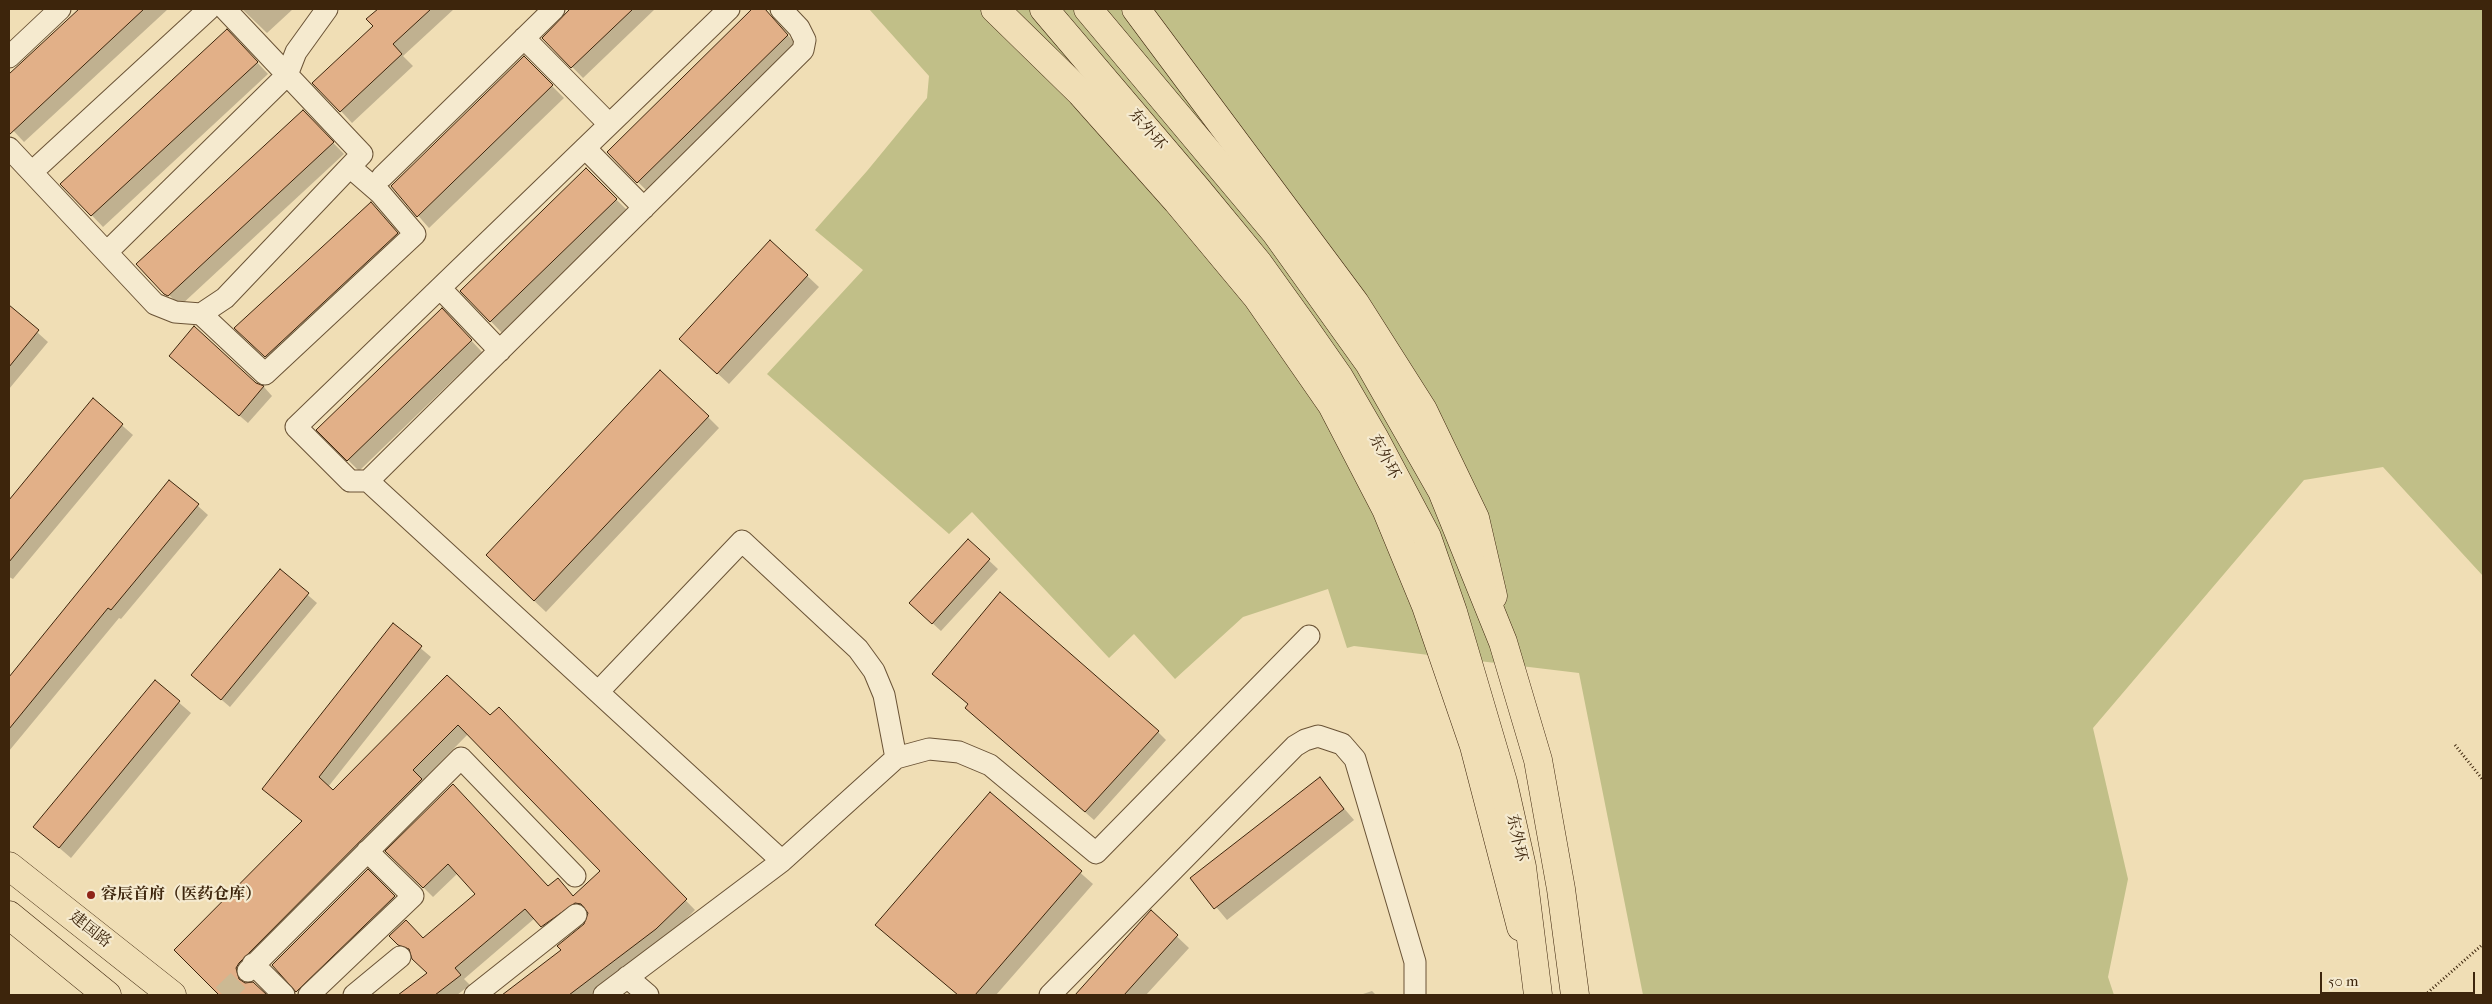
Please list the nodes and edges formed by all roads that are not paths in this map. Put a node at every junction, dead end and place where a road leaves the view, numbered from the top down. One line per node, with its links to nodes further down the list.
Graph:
1 (60, 9): 13 (street)
2 (209, 9): 19 (street)
3 (225, 9): 14 (street)
4 (327, 9): 14 (street)
5 (554, 9): 12 (street)
6 (729, 9): 15 (street)
7 (781, 9): 21 (street)
8 (995, 9): 40 (main road)
9 (1044, 9): 40 (main road, 东外环)
10 (1088, 9): 28 (main road, 东外环)
11 (1136, 9): 28 (main road)
12 (524, 38): 15 (street); 20 (street)
13 (9, 57)
14 (287, 75): 18 (street); 22 (street)
15 (609, 124): 17 (street)
16 (9, 148): 19 (street)
17 (585, 148): 21 (street); 23 (street)
18 (350, 167): 24 (street); 24 (street)
19 (32, 172): 22 (street)
20 (382, 177)
21 (644, 208): 25 (street)
22 (107, 252): 24 (street)
23 (440, 288): 25 (street); 26 (street)
24 (202, 314)
25 (500, 350): 26 (street)
26 (368, 481): 29 (street)
27 (1309, 636): 30 (street)
28 (1503, 642): 51 (main road, 东外环)
29 (598, 692): 30 (street); 32 (street)
30 (896, 758): 32 (street)
31 (367, 851): 34 (street); 43 (street); 44 (street)
32 (782, 862): 39 (street)
33 (9, 866): 35 (main road, 建国路)
34 (575, 876)
35 (30, 883): 36 (main road); 42 (main road, 建国路)
36 (9, 914): 41 (main road)
37 (576, 915): 46 (street)
38 (400, 957): 45 (street)
39 (627, 978): 47 (street); 48 (street)
40 (1537, 986)
41 (107, 995)
42 (172, 995)
43 (284, 995)
44 (309, 995)
45 (354, 995)
46 (475, 995)
47 (604, 995)
48 (648, 995)
49 (1050, 995): 50 (street)
50 (1415, 995)
51 (1575, 995)

